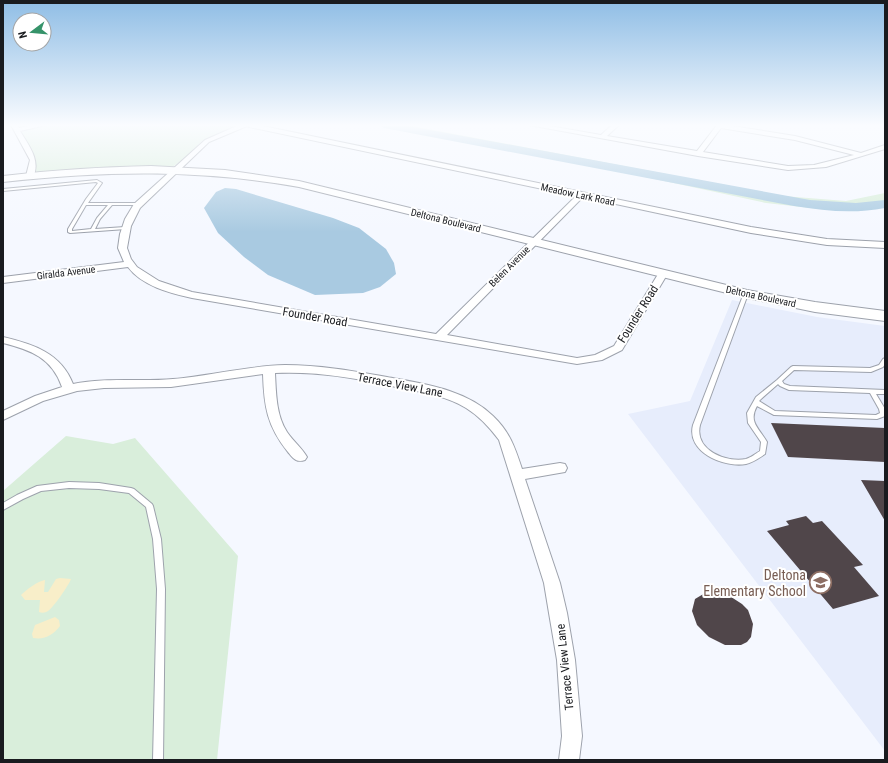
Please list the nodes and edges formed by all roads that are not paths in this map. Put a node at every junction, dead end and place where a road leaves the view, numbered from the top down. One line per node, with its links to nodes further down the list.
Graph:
1 (33, 161): 7 (street)
2 (186, 161): 6 (street, Founder Road)
3 (418, 161): 10 (street, Meadow Lark Road)
4 (739, 161): 5 (street)
5 (843, 161)
6 (177, 169): 7 (main road, Deltona Boulevard); 13 (street, Founder Road); 16 (main road, Deltona Boulevard)
7 (30, 176): 8 (main road, Deltona Boulevard)
8 (3, 179)
9 (3, 190): 11 (lane)
10 (581, 195): 16 (street, Belen Avenue); 17 (street, Meadow Lark Road)
11 (86, 204): 12 (lane); 15 (lane)
12 (111, 204): 13 (lane); 15 (lane)
13 (140, 204): 14 (street, Founder Road)
14 (125, 228): 15 (lane); 18 (street, Founder Road)
15 (92, 232)
16 (534, 242): 19 (main road, Deltona Boulevard); 23 (street, Belen Avenue)
17 (885, 245)
18 (130, 264): 20 (street, Giralda Avenue); 23 (street, Founder Road)
19 (663, 273): 21 (main road, Deltona Boulevard); 23 (street, Founder Road)
20 (3, 280)
21 (746, 294): 22 (main road, Deltona Boulevard); 31 (lane)
22 (884, 317)
23 (438, 338)
24 (3, 340): 28 (street)
25 (885, 360): 27 (lane)
26 (269, 370): 28 (street, Terrace View Lane); 33 (street); 35 (street, Terrace View Lane)
27 (779, 381): 29 (lane); 31 (lane)
28 (69, 389): 32 (street, Terrace View Lane)
29 (872, 392): 30 (lane); 31 (lane)
30 (885, 392)
31 (756, 402)
32 (3, 416)
33 (300, 458)
34 (560, 468): 35 (street)
35 (516, 475): 38 (street, Terrace View Lane)
36 (3, 507): 37 (lane)
37 (158, 760)
38 (569, 760)

